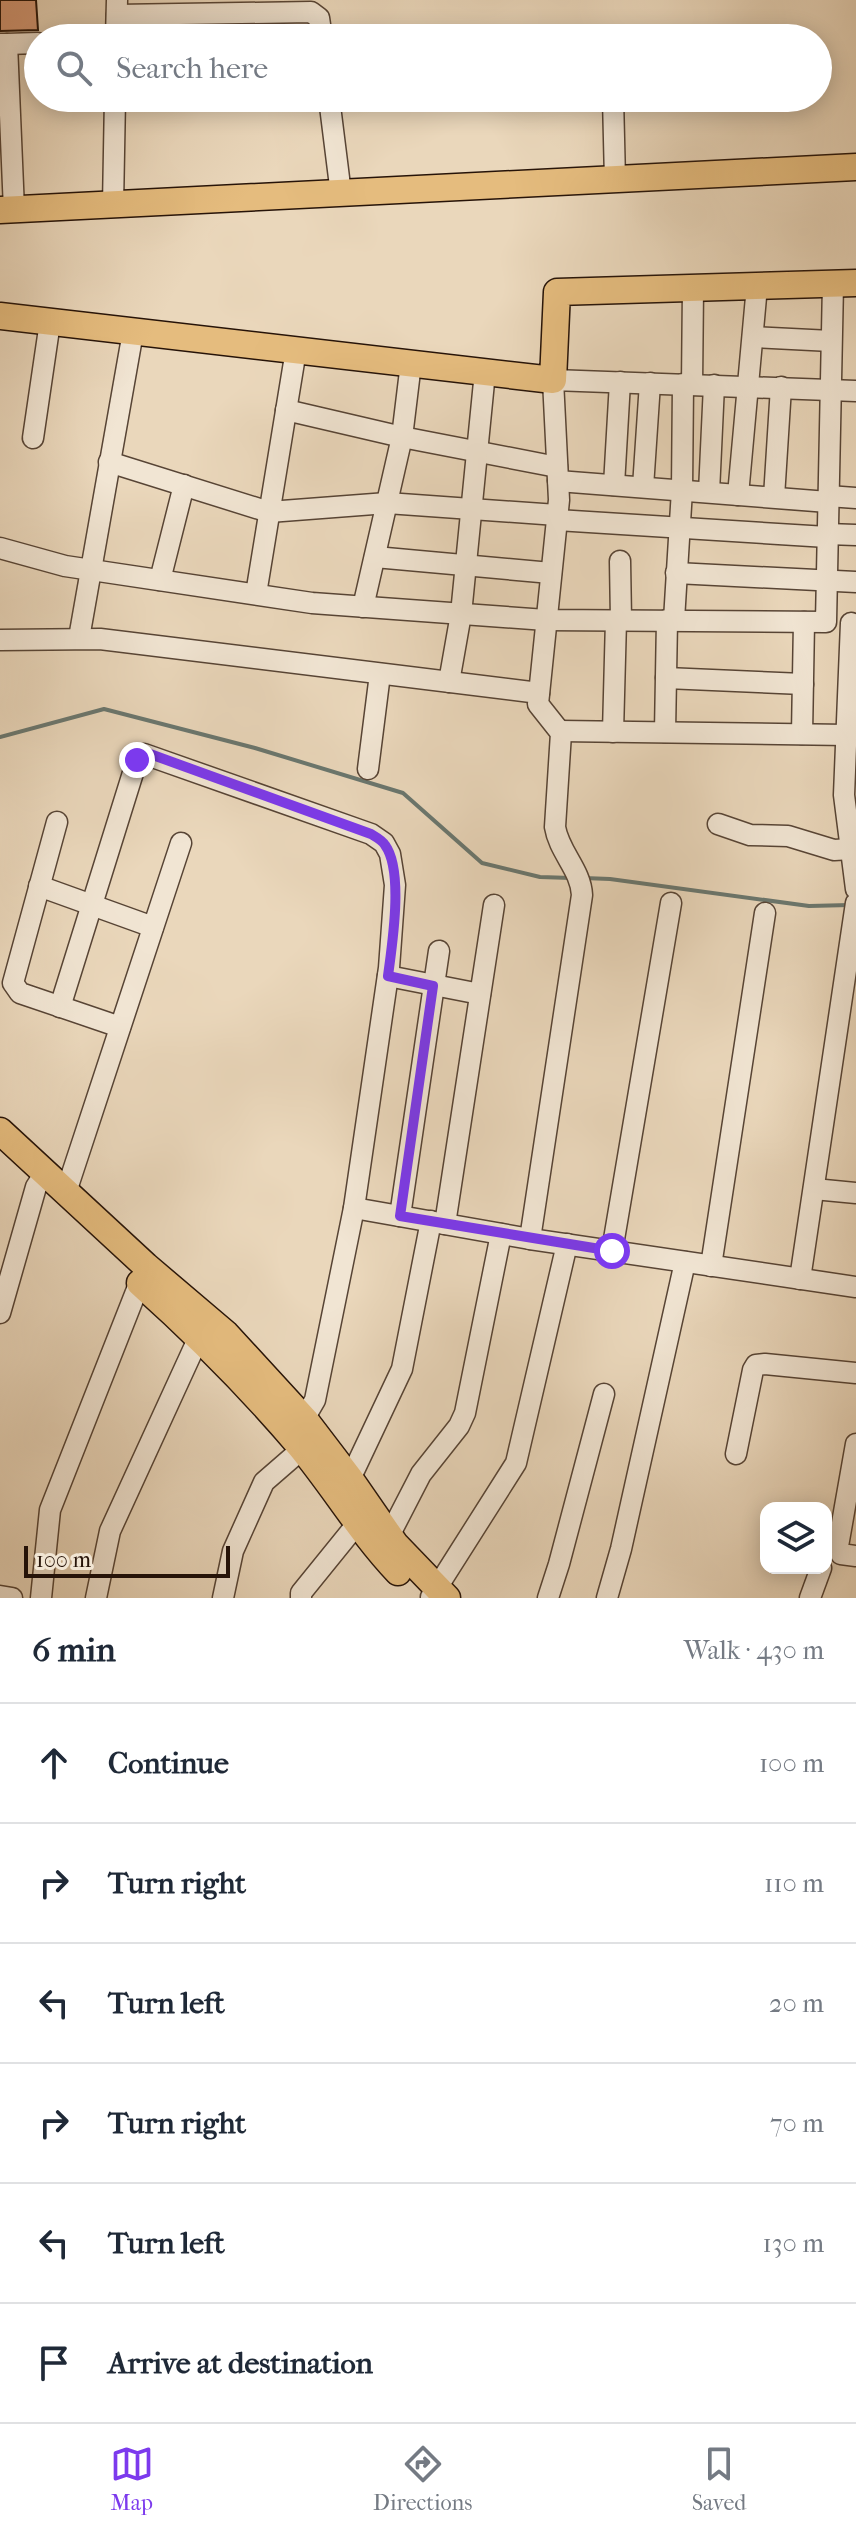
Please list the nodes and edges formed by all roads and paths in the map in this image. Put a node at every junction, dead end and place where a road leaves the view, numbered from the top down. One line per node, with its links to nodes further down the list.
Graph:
1 (117, 8): 2 (street)
2 (320, 24)
3 (24, 43): 4 (street)
4 (4, 44): 12 (street)
5 (115, 112): 11 (street)
6 (331, 112): 10 (street)
7 (613, 112): 9 (street)
8 (856, 167): 9 (main road)
9 (615, 180): 10 (main road)
10 (341, 194): 11 (main road)
11 (113, 205): 12 (main road)
12 (7, 210)
13 (844, 283): 14 (main road); 20 (street)
14 (757, 286): 15 (main road); 19 (street)
15 (693, 288): 24 (main road); 27 (street)
16 (0, 316): 17 (main road)
17 (50, 322): 18 (main road); 35 (street)
18 (133, 332): 21 (main road); 37 (street)
19 (753, 337): 20 (street); 29 (street)
20 (831, 341): 31 (street)
21 (296, 350): 22 (main road); 33 (street)
22 (411, 363): 23 (main road); 34 (street)
23 (485, 372): 24 (main road); 36 (street)
24 (553, 380): 25 (street); 38 (street)
25 (620, 382): 26 (street); 40 (street)
26 (650, 383): 27 (street); 41 (street)
27 (688, 385): 28 (street); 42 (street)
28 (714, 385): 29 (street); 43 (street)
29 (748, 386): 30 (street); 44 (street)
30 (781, 387): 31 (street); 45 (street)
31 (830, 389): 32 (street); 47 (street)
32 (856, 391)
33 (286, 410): 34 (street); 50 (street)
34 (402, 437): 36 (street); 48 (street)
35 (33, 438)
36 (478, 452): 38 (street); 49 (street)
37 (109, 462): 39 (street); 59 (street)
38 (558, 474): 40 (street); 51 (street)
39 (184, 485): 50 (street); 62 (street)
40 (614, 485): 41 (street)
41 (643, 487): 42 (street)
42 (682, 490): 43 (street); 52 (street)
43 (709, 492): 44 (street)
44 (738, 495): 45 (street)
45 (774, 497): 47 (street)
46 (856, 498): 47 (street)
47 (828, 499): 54 (street)
48 (387, 503): 49 (street); 50 (street); 56 (street)
49 (473, 509): 51 (street); 58 (street)
50 (269, 512): 65 (street)
51 (557, 518): 52 (street); 60 (street)
52 (679, 528): 54 (street); 61 (street)
53 (856, 535): 54 (street)
54 (827, 536): 63 (street)
55 (0, 548): 59 (street)
56 (375, 557): 58 (street); 66 (street)
57 (620, 561): 69 (street)
58 (466, 566): 60 (street); 67 (street)
59 (90, 569): 62 (street); 74 (street)
60 (551, 573): 68 (street)
61 (676, 573): 63 (street); 70 (street)
62 (160, 580): 65 (street)
63 (827, 581): 64 (street); 72 (street)
64 (856, 582)
65 (256, 594): 66 (street)
66 (363, 607): 67 (street)
67 (461, 614): 68 (street); 78 (street)
68 (546, 620): 69 (street); 80 (street)
69 (619, 620): 70 (street); 82 (street)
70 (670, 620): 71 (street); 77 (street)
71 (804, 622): 72 (street); 79 (street)
72 (826, 622): 73 (street)
73 (854, 624): 85 (street)
74 (79, 638): 75 (street); 76 (street)
75 (0, 640)
76 (380, 674): 78 (street); 86 (street)
77 (666, 678): 79 (street); 83 (street)
78 (449, 682): 80 (street)
79 (803, 684): 84 (street)
80 (539, 693): 81 (street)
81 (560, 731): 82 (street); 115 (street)
82 (613, 732): 83 (street)
83 (665, 732): 84 (street)
84 (802, 734): 85 (street)
85 (847, 735): 90 (street)
86 (368, 769)
87 (57, 822): 91 (street)
88 (718, 824): 90 (street)
89 (181, 843): 98 (street)
90 (851, 849): 92 (street)
91 (39, 886): 94 (street); 103 (street)
92 (856, 889)
93 (671, 903): 117 (street)
94 (93, 904): 98 (street); 100 (street); 103 (street)
95 (494, 905): 102 (street)
96 (765, 913): 119 (street)
97 (855, 913): 108 (street)
98 (153, 927): 104 (street)
99 (439, 951): 101 (street)
100 (388, 976): 101 (street); 111 (street)
101 (433, 986): 102 (street); 112 (street)
102 (480, 994): 113 (street)
103 (60, 1007): 104 (street)
104 (120, 1027): 109 (street)
105 (0, 1131): 107 (main road)
106 (0, 1154): 107 (main road)
107 (40, 1180): 109 (main road); 120 (main road); 123 (street)
108 (814, 1189): 110 (street); 121 (street)
109 (66, 1192): 120 (main road)
110 (856, 1193)
111 (354, 1208): 112 (street); 127 (street)
112 (400, 1216): 113 (street)
113 (438, 1222): 114 (street); 130 (street)
114 (501, 1234): 115 (street); 132 (street)
115 (530, 1239): 116 (street)
116 (567, 1244): 117 (street); 136 (street)
117 (612, 1251): 118 (street)
118 (685, 1262): 119 (street); 143 (street)
119 (711, 1266): 121 (street)
120 (142, 1274): 124 (main road); 138 (street)
121 (800, 1279): 122 (street)
122 (856, 1287)
123 (0, 1313)
124 (204, 1328): 127 (main road); 139 (street)
125 (856, 1373): 129 (street)
126 (604, 1394): 142 (street)
127 (300, 1435): 130 (main road); 131 (main road); 140 (street)
128 (856, 1444): 133 (street)
129 (736, 1454)
130 (350, 1479): 131 (main road)
131 (363, 1515): 132 (main road); 136 (main road); 141 (street)
132 (389, 1536): 136 (main road)
133 (840, 1555)
134 (819, 1574): 144 (street)
135 (0, 1596): 137 (street)
136 (434, 1596)
137 (12, 1598)
138 (41, 1598)
139 (96, 1598)
140 (223, 1598)
141 (301, 1598)
142 (548, 1598)
143 (607, 1598)
144 (810, 1598)

